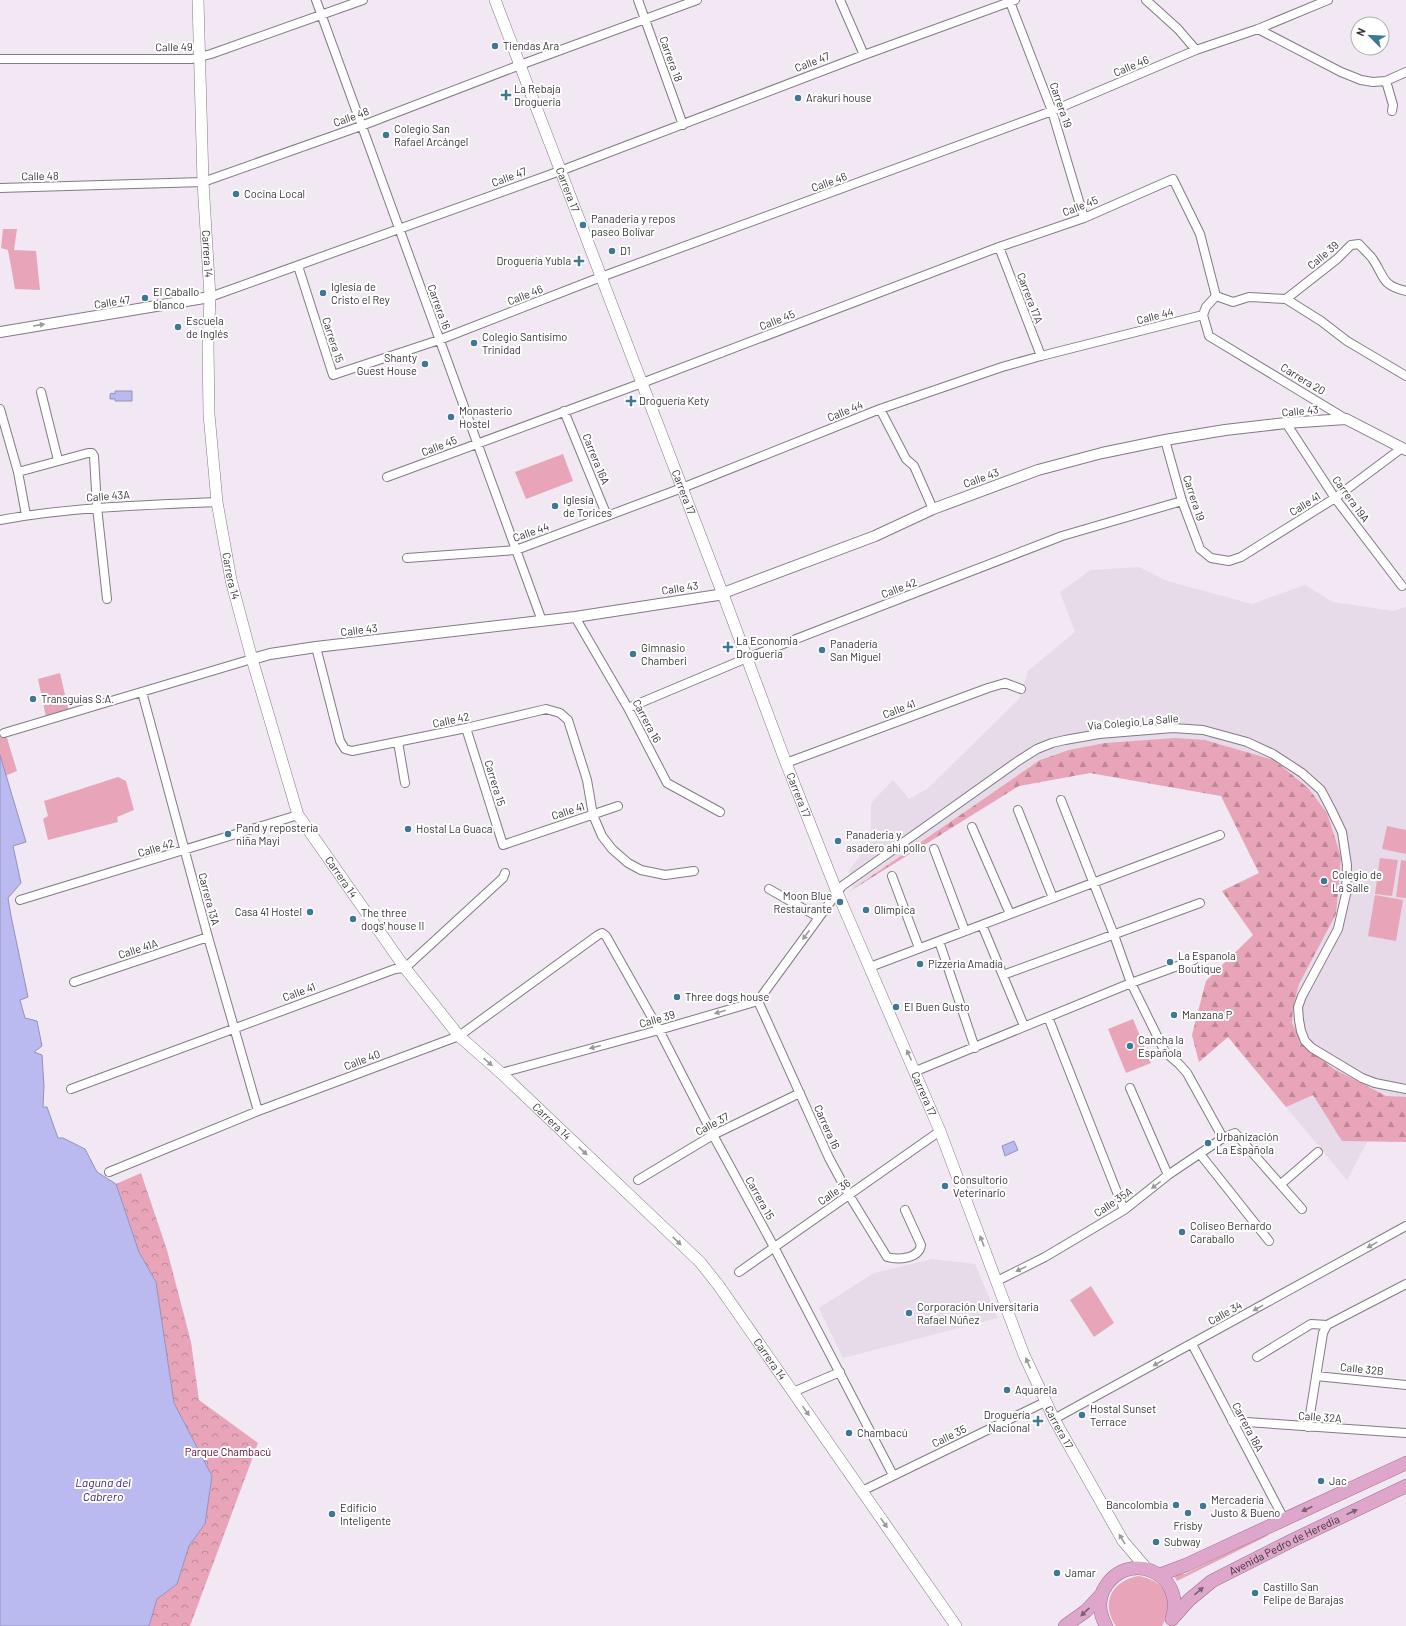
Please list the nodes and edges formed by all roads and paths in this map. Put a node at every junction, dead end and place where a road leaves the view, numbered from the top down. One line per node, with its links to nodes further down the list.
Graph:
1 (198, 0): 16 (main road, Carrera 14)
2 (316, 0): 11 (street, Carrera 16)
3 (363, 0): 11 (street, Calle 49)
4 (495, 0): 18 (main road, Carrera 17)
5 (638, 0): 12 (street, Carrera 18)
6 (697, 0): 12 (street, Calle 48)
7 (840, 0): 15 (street)
8 (1146, 0): 14 (street)
9 (1328, 0): 13 (street, Calle 46)
10 (1013, 1): 15 (street, Calle 47); 21 (street, Carrera 19)
11 (322, 16): 16 (street, Calle 49); 24 (street, Carrera 16)
12 (645, 20): 18 (street, Calle 48); 23 (street, Carrera 18)
13 (1258, 29): 14 (street, Calle 46); 20 (street)
14 (1196, 50): 21 (street, Calle 46)
15 (864, 55): 23 (street, Calle 47)
16 (200, 57): 17 (street, Calle 49); 26 (main road, Carrera 14)
17 (0, 59)
18 (520, 65): 24 (street, Calle 48); 25 (main road, Carrera 17)
19 (1406, 72): 20 (street)
20 (1386, 81): 22 (street)
21 (1052, 111): 28 (street, Carrera 19); 32 (street, Calle 46)
22 (1392, 111)
23 (683, 125): 25 (street, Calle 47)
24 (361, 126): 26 (street, Calle 48); 29 (street, Carrera 16)
25 (560, 171): 29 (street, Calle 47); 32 (main road, Carrera 17)
26 (203, 182): 27 (street, Calle 48); 35 (main road, Carrera 14)
27 (0, 188)
28 (1084, 218): 30 (street, Calle 45); 34 (street, Calle 45)
29 (399, 229): 31 (street, Calle 47); 39 (street, Carrera 16)
30 (999, 247): 40 (street, Carrera 17A); 43 (street, Calle 45)
31 (298, 266): 35 (street, Calle 47); 41 (street, Carrera 15)
32 (601, 277): 39 (street, Calle 46); 43 (main road, Carrera 17)
33 (1406, 291): 36 (street, Calle 39)
34 (1216, 296): 36 (street); 37 (street)
35 (210, 297): 38 (street, Calle 47, one-way to 35); 59 (main road, Carrera 14)
36 (1286, 298): 42 (street)
37 (1203, 315): 40 (street, Calle 44); 48 (street, Carrera 20)
38 (0, 332)
39 (439, 340): 41 (street, Calle 46); 51 (street, Carrera 16)
40 (1041, 356): 46 (street, Calle 44)
41 (333, 375)
42 (1406, 376)
43 (642, 383): 47 (street, Calle 45); 56 (main road, Carrera 17)
44 (41, 392): 53 (street)
45 (0, 409): 54 (street)
46 (880, 409): 56 (street, Calle 44); 61 (street)
47 (564, 411): 51 (street, Calle 45); 63 (street, Carrera 16A)
48 (1346, 419): 49 (street, Calle 43); 52 (street, Carrera 20)
49 (1286, 423): 50 (street, Calle 43); 57 (street, Carrera 19A)
50 (1165, 440): 58 (street, Carrera 19); 61 (street, Calle 43)
51 (477, 443): 55 (street, Calle 45); 65 (street, Carrera 16)
52 (1404, 449): 57 (street, Calle 41)
53 (58, 460): 54 (street); 60 (street)
54 (18, 472): 62 (street)
55 (387, 478)
56 (682, 488): 63 (street, Calle 44); 69 (main road, Carrera 17)
57 (1335, 498): 67 (street, Calle 41); 68 (street, Carrera 19A)
58 (1182, 501): 67 (street, Carrera 19); 74 (street, Calle 42)
59 (217, 502): 60 (street, Calle 43A); 75 (main road, Carrera 14)
60 (97, 507): 62 (street, Calle 43A); 70 (street)
61 (933, 509): 69 (street, Calle 43)
62 (26, 515): 64 (street, Calle 43A)
63 (607, 516): 65 (street, Calle 44)
64 (0, 520)
65 (516, 550): 66 (street, Calle 44); 72 (street, Carrera 16)
66 (407, 558)
67 (1211, 558)
68 (1402, 586)
69 (723, 593): 71 (street, Calle 43); 74 (main road, Carrera 17)
70 (107, 599)
71 (575, 617): 72 (street, Calle 43); 78 (street, Carrera 16)
72 (542, 621): 73 (street, Calle 43)
73 (316, 647): 75 (street, Calle 43); 81 (street, Calle 42)
74 (748, 658): 78 (street, Calle 42); 82 (main road, Carrera 17)
75 (252, 659): 77 (street, Calle 43); 88 (main road, Carrera 14)
76 (1021, 689): 82 (street, Calle 41)
77 (142, 692): 80 (street, Calle 43); 94 (street, Carrera 13A)
78 (628, 708): 87 (street, Carrera 16)
79 (466, 728): 81 (street, Calle 42); 89 (street, Calle 42); 92 (street, Carrera 15)
80 (4, 733)
81 (398, 742): 83 (street)
82 (786, 763): 100 (main road, Carrera 17)
83 (405, 783)
84 (1061, 800): 98 (street)
85 (618, 806): 89 (street, Calle 41)
86 (1018, 810): 101 (street)
87 (720, 812)
88 (298, 815): 94 (street, Calle 42); 115 (main road, Carrera 14)
89 (593, 815): 92 (street, Calle 41); 95 (street)
90 (972, 827): 104 (street)
91 (1220, 835): 98 (street)
92 (503, 846)
93 (934, 849): 107 (street)
94 (185, 850): 102 (street, Calle 42); 110 (street, Carrera 13A)
95 (694, 871)
96 (505, 873): 115 (street, Calle 41)
97 (892, 876): 112 (street)
98 (1093, 883): 101 (street); 109 (street)
99 (769, 889): 105 (street)
100 (837, 892): 105 (street); 114 (main road, Carrera 17); 130 (street, Vía Colegio La Salle)
101 (1053, 898): 104 (street)
102 (20, 900)
103 (1200, 903): 109 (street)
104 (1010, 914): 106 (street)
105 (818, 917): 119 (street, one-way to 119)
106 (982, 924): 107 (street); 116 (street)
107 (965, 931): 111 (street)
108 (602, 934): 123 (street, Carrera 15); 124 (street, Calle 40)
109 (1114, 935): 116 (street); 118 (street)
110 (208, 937): 117 (street, Calle 41A); 122 (street, Carrera 13A)
111 (939, 941): 112 (street); 125 (street)
112 (919, 948): 114 (street)
113 (1194, 960): 118 (street)
114 (870, 967): 126 (main road, Carrera 17, one-way to 114)
115 (405, 968): 122 (street, Calle 41); 124 (main road, Carrera 14)
116 (1003, 975): 121 (street)
117 (74, 982)
118 (1131, 983): 120 (street); 135 (street)
119 (758, 1001): 123 (street, Calle 39, one-way to 123); 131 (street, Carrera 16)
120 (1048, 1017): 121 (street); 145 (street)
121 (1024, 1026): 125 (street)
122 (235, 1027): 128 (street, Calle 41); 132 (street, Carrera 13A)
123 (659, 1030): 127 (street, Calle 39, one-way to 127); 134 (street, Carrera 15)
124 (459, 1036): 127 (main road, Carrera 14, one-way to 127); 132 (street, Calle 40)
125 (975, 1048): 126 (street)
126 (916, 1071): 133 (main road, Carrera 17)
127 (501, 1073): 158 (main road, Carrera 14, one-way to 158)
128 (71, 1088)
129 (1130, 1088): 139 (street)
130 (1406, 1089)
131 (800, 1093): 134 (street, Calle 37); 142 (street, Carrera 16)
132 (258, 1110): 138 (street, Calle 40)
133 (940, 1130): 142 (street, Calle 36); 150 (main road, Carrera 17, one-way to 133)
134 (713, 1135): 140 (street, Calle 37); 148 (street, Carrera 15)
135 (1223, 1138): 137 (street, Calle 35A); 141 (street, Calle 35A)
136 (1318, 1152): 141 (street)
137 (1200, 1154): 139 (street, Calle 35A); 147 (street)
138 (109, 1172)
139 (1168, 1175): 145 (street, Calle 35A, one-way to 145)
140 (638, 1180)
141 (1281, 1184): 143 (street)
142 (849, 1195): 144 (street, Carrera 16); 148 (street, Calle 36)
143 (1302, 1209)
144 (905, 1210)
145 (1124, 1210): 150 (street, Calle 35A, one-way to 150)
146 (1406, 1226): 153 (street, Calle 34, one-way to 153)
147 (1269, 1241)
148 (774, 1247): 149 (street, Calle 36); 155 (street, Carrera 15)
149 (739, 1272)
150 (997, 1281): 159 (main road, Carrera 17, one-way to 150)
151 (1406, 1284): 152 (street)
152 (1328, 1324): 154 (street); 156 (street)
153 (1192, 1344): 160 (street, Calle 34, one-way to 160); 161 (street, Carrera 18A)
154 (1257, 1357)
155 (840, 1372): 158 (street); 165 (street, Carrera 15)
156 (1316, 1376): 157 (street, Calle 32B); 162 (street)
157 (1406, 1385)
158 (793, 1392): 167 (main road, Carrera 14, one-way to 167)
159 (1045, 1402): 160 (main road, Carrera 17); 165 (street, Calle 35)
160 (1054, 1420): 169 (main road, Carrera 17, one-way to 160)
161 (1232, 1421): 162 (street, Calle 32A); 168 (street, Carrera 18A)
162 (1308, 1427): 163 (street, Calle 32A)
163 (1406, 1433)
164 (1406, 1463): 168 (highway, Avenida Pedro de Heredia, one-way to 168)
165 (893, 1475): 167 (street, Calle 35)
166 (1406, 1486): 172 (highway, Avenida Pedro de Heredia, one-way to 166)
167 (862, 1491): 173 (main road, Carrera 14, one-way to 173)
168 (1284, 1520): 170 (highway, Avenida Pedro de Heredia)
169 (1147, 1569): 170 (highway); 171 (highway)
170 (1160, 1575): 172 (highway)
171 (1102, 1595): 174 (highway, one-way to 174); 175 (highway)
172 (1170, 1623)
173 (956, 1626)
174 (1065, 1626)
175 (1106, 1626)

